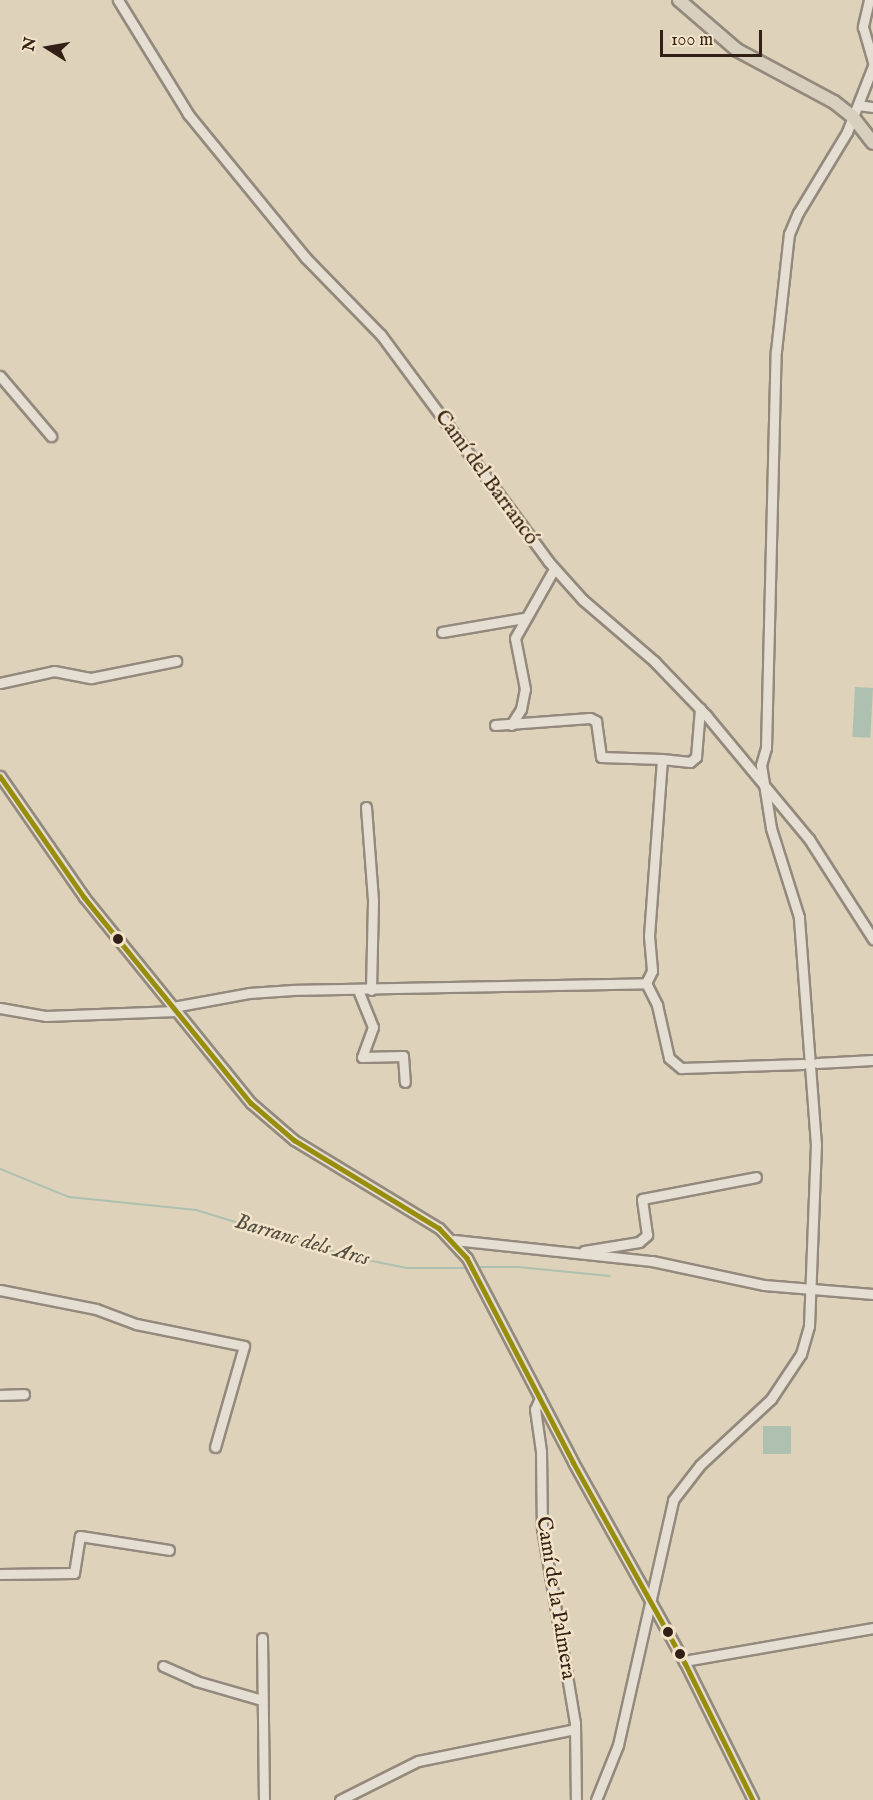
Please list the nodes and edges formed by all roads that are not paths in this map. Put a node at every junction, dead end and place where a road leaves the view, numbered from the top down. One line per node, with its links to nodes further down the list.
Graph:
1 (118, 0): 11 (street, Camí del Barrancó)
2 (679, 0): 7 (main road)
3 (869, 0): 4 (street)
4 (873, 64): 5 (street)
5 (858, 105): 6 (street); 7 (street)
6 (873, 107)
7 (854, 118): 8 (main road); 21 (street)
8 (873, 143)
9 (0, 376): 10 (street)
10 (51, 436)
11 (554, 569): 12 (street); 16 (street, Camí del Barrancó)
12 (524, 618): 13 (street); 17 (street)
13 (442, 632)
14 (176, 661): 15 (street)
15 (0, 683)
16 (700, 708): 19 (street); 21 (street, Camí del Barrancó)
17 (511, 724): 18 (street); 19 (street)
18 (495, 725)
19 (662, 759): 24 (street)
20 (0, 776): 28 (street)
21 (762, 785): 23 (street, Camí del Barrancó); 36 (street)
22 (366, 807): 26 (street)
23 (873, 939)
24 (646, 983): 26 (street); 31 (street)
25 (358, 990): 26 (street); 28 (street); 32 (street)
26 (371, 990)
27 (0, 1008): 28 (street)
28 (175, 1009): 34 (street)
29 (873, 1060): 30 (street)
30 (817, 1063)
31 (803, 1064)
32 (405, 1082)
33 (756, 1177): 35 (street)
34 (454, 1240): 35 (street); 41 (street)
35 (573, 1253): 36 (street)
36 (813, 1289): 38 (street); 45 (street)
37 (0, 1290): 42 (street)
38 (873, 1294)
39 (24, 1394): 40 (street)
40 (0, 1395)
41 (540, 1398): 45 (street); 51 (street, Camí de la Palmera)
42 (215, 1447)
43 (169, 1550): 44 (street)
44 (0, 1574)
45 (649, 1599): 48 (street); 55 (street)
46 (873, 1628): 48 (street)
47 (262, 1638): 50 (street)
48 (684, 1661): 56 (street)
49 (163, 1666): 50 (street)
50 (262, 1700): 52 (street)
51 (575, 1729): 53 (street); 54 (street, Camí de la Palmera)
52 (264, 1800)
53 (340, 1800)
54 (576, 1800)
55 (596, 1800)
56 (753, 1800)

